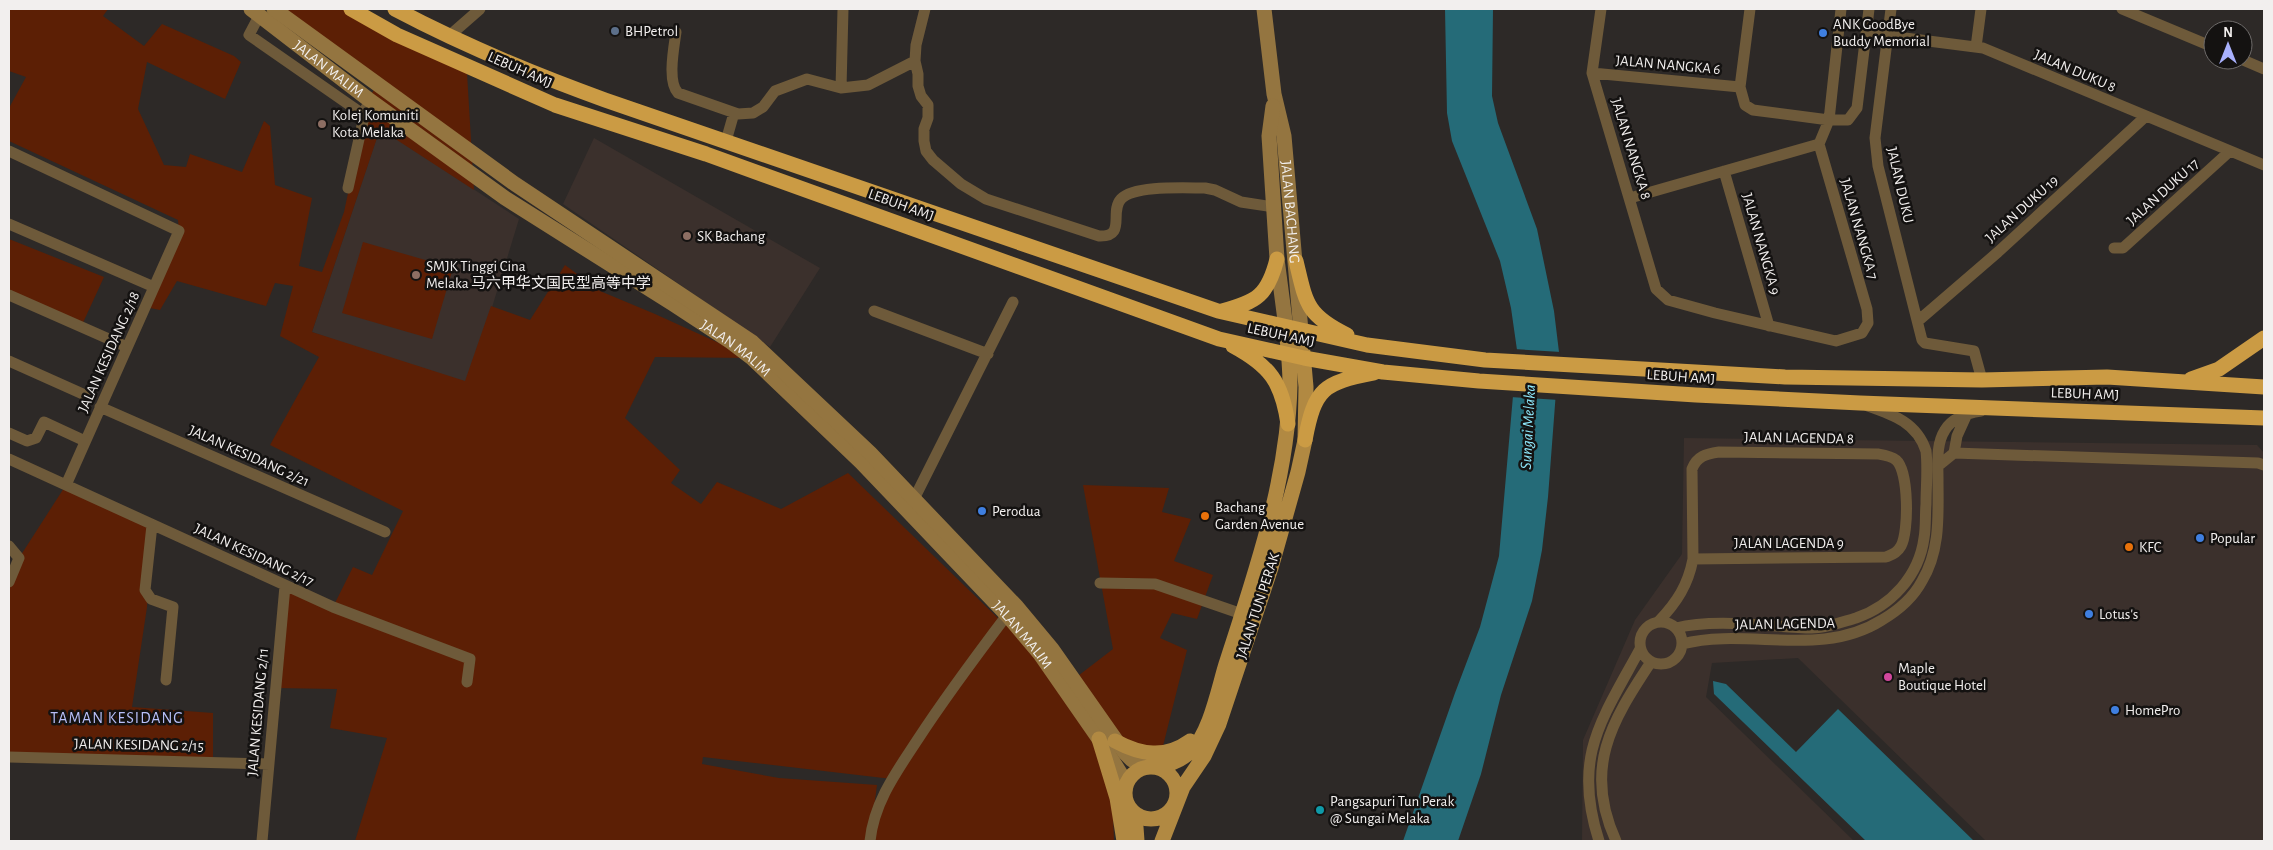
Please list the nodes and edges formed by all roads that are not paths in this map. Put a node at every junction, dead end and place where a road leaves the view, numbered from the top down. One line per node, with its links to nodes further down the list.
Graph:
1 (274, 9): 80 (main road, JALAN MALIM)
2 (351, 9): 54 (highway, LEBUH AMJ)
3 (396, 9): 19 (highway, LEBUH AMJ)
4 (480, 9): 19 (street)
5 (843, 9): 24 (street)
6 (925, 9): 22 (street)
7 (1264, 9): 26 (main road, JALAN BACHANG)
8 (1601, 9): 23 (street, JALAN NANGKA 8)
9 (1750, 9): 25 (street)
10 (1842, 9): 31 (street)
11 (1869, 9): 17 (street)
12 (1891, 9): 18 (street, JALAN DUKU)
13 (1981, 9): 21 (street)
14 (2122, 9): 20 (street)
15 (255, 12): 27 (main road, JALAN MALIM); 29 (street)
16 (676, 32): 28 (street)
17 (1866, 33): 18 (street, JALAN DUKU 8); 31 (street)
18 (1888, 35): 21 (street, JALAN DUKU 8); 50 (street, JALAN DUKU)
19 (448, 36): 32 (highway, LEBUH AMJ)
20 (2203, 43)
21 (1976, 47): 30 (street, JALAN DUKU 8)
22 (915, 61): 24 (street); 40 (street)
23 (1592, 73): 25 (street, JALAN NANGKA 6); 39 (street, JALAN NANGKA 8)
24 (841, 88): 28 (street)
25 (1741, 91): 31 (street)
26 (1274, 94): 40 (main road, JALAN BACHANG); 44 (main road, JALAN BACHANG)
27 (368, 99): 29 (street); 90 (main road, JALAN MALIM)
28 (734, 113): 32 (street)
29 (364, 115): 38 (street)
30 (2145, 117): 35 (street, JALAN DUKU 8); 50 (street, JALAN DUKU 19)
31 (1829, 120): 33 (street)
32 (726, 141): 49 (highway, LEBUH AMJ)
33 (1819, 144): 37 (street); 51 (street, JALAN NANGKA 7)
34 (9, 151): 45 (street, JALAN KESIDANG 2/18)
35 (2230, 151): 36 (street, JALAN DUKU 8); 42 (street, JALAN DUKU 17)
36 (2264, 165)
37 (1724, 171): 39 (street); 51 (street, JALAN NANGKA 9)
38 (348, 188)
39 (1630, 198): 51 (street, JALAN NANGKA 8)
40 (1274, 207): 43 (main road, JALAN BACHANG)
41 (9, 224): 45 (street)
42 (2114, 248)
43 (1278, 259): 49 (highway); 52 (main road, JALAN BACHANG)
44 (1296, 261): 52 (main road, JALAN BACHANG); 55 (highway)
45 (154, 287): 56 (street, JALAN KESIDANG 2/18)
46 (9, 295): 56 (street)
47 (1013, 302): 57 (street)
48 (874, 310): 57 (street)
49 (1218, 312): 52 (highway, LEBUH AMJ)
50 (1918, 321): 62 (street, JALAN DUKU)
51 (1769, 326)
52 (1294, 330): 55 (highway, LEBUH AMJ); 58 (main road, JALAN TUN PERAK); 59 (main road, JALAN TUN PERAK)
53 (2264, 338): 63 (highway)
54 (1219, 339): 58 (highway, LEBUH AMJ); 71 (highway)
55 (1367, 344): 62 (highway, LEBUH AMJ)
56 (127, 347): 67 (street, JALAN KESIDANG 2/18)
57 (988, 354): 80 (street)
58 (1289, 354): 59 (highway, LEBUH AMJ); 71 (main road, JALAN TUN PERAK)
59 (1304, 358): 61 (highway, LEBUH AMJ); 73 (main road, JALAN TUN PERAK)
60 (9, 361): 65 (street)
61 (1383, 372): 66 (highway, LEBUH AMJ); 73 (highway)
62 (1982, 380): 63 (highway, LEBUH AMJ)
63 (2174, 381): 64 (highway, LEBUH AMJ)
64 (2264, 387)
65 (85, 395)
66 (1860, 403): 68 (highway, LEBUH AMJ); 92 (street, JALAN LAGENDA)
67 (100, 407): 74 (street, JALAN KESIDANG 2/18); 82 (street, JALAN KESIDANG 2/21)
68 (2000, 408): 69 (street, JALAN LAGENDA); 70 (highway, LEBUH AMJ)
69 (1967, 414): 75 (street); 78 (street, JALAN LAGENDA)
70 (2264, 420)
71 (1288, 424): 89 (main road, JALAN TUN PERAK)
72 (9, 433): 74 (street)
73 (1305, 440): 105 (main road, JALAN TUN PERAK)
74 (85, 441): 79 (street, JALAN KESIDANG 2/18)
75 (1954, 453): 77 (street); 78 (street)
76 (9, 459): 79 (street, JALAN KESIDANG 2/17)
77 (2264, 465)
78 (1938, 466): 93 (street, JALAN LAGENDA)
79 (66, 485): 81 (street, JALAN KESIDANG 2/17)
80 (914, 499): 100 (main road, JALAN MALIM)
81 (152, 524): 88 (street, JALAN KESIDANG 2/17); 96 (street)
82 (385, 532)
83 (9, 546): 86 (street)
84 (1886, 557): 85 (street, JALAN LAGENDA 9); 85 (street, JALAN LAGENDA 8)
85 (1693, 558): 91 (street)
86 (9, 582)
87 (1100, 583): 89 (street)
88 (284, 586): 97 (street, JALAN KESIDANG 2/17); 102 (street, JALAN KESIDANG 2/11)
89 (1242, 614): 98 (main road, JALAN TUN PERAK)
90 (1007, 615): 99 (main road, JALAN MALIM); 108 (street)
91 (1659, 621): 92 (street); 94 (street)
92 (1676, 628): 93 (street)
93 (1682, 644): 95 (street)
94 (1640, 649): 95 (street); 112 (street)
95 (1651, 662): 113 (street)
96 (166, 680)
97 (467, 682)
98 (1209, 719): 100 (main road); 103 (main road, JALAN TUN PERAK)
99 (1098, 739): 104 (main road, JALAN MALIM); 109 (main road)
100 (1116, 741): 103 (main road, JALAN MALIM)
101 (9, 757): 102 (street, JALAN KESIDANG 2/15)
102 (268, 764): 107 (street, JALAN KESIDANG 2/11)
103 (1150, 767): 104 (main road); 105 (main road)
104 (1125, 789): 106 (main road)
105 (1177, 800): 106 (main road); 111 (main road, JALAN TUN PERAK)
106 (1132, 812): 110 (main road)
107 (262, 841)
108 (870, 841)
109 (1124, 841)
110 (1137, 841)
111 (1162, 841)
112 (1599, 841)
113 (1616, 841)

